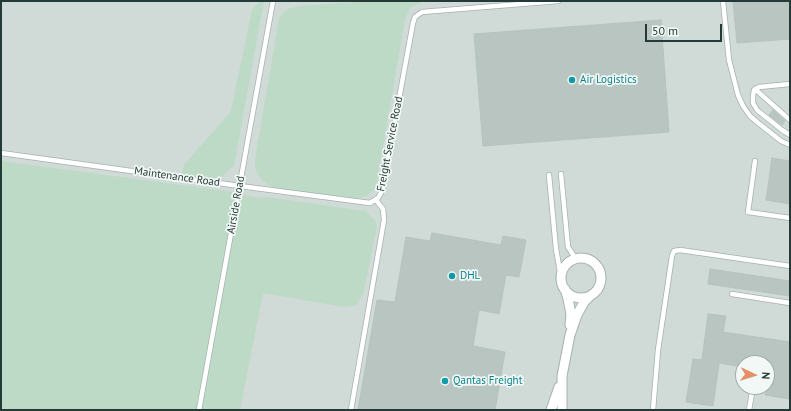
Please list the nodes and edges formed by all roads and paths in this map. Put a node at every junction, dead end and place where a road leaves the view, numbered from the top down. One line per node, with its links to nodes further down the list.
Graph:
1 (274, 1): 13 (lane, Airside Road)
2 (558, 1): 14 (lane, Freight Service Road)
3 (723, 1): 8 (lane)
4 (790, 84): 5 (lane)
5 (755, 90): 6 (lane); 7 (lane)
6 (790, 120)
7 (790, 135)
8 (790, 145)
9 (1, 153): 13 (lane, Maintenance Road)
10 (755, 161): 15 (lane)
11 (561, 174): 16 (lane)
12 (549, 175): 18 (lane)
13 (240, 186): 14 (lane, Maintenance Road); 26 (lane, Airside Road)
14 (376, 200): 27 (lane, Freight Service Road)
15 (790, 218)
16 (581, 258): 18 (street); 21 (street)
17 (790, 266): 30 (lane)
18 (561, 277): 19 (street)
19 (564, 288): 21 (street); 23 (street)
20 (732, 294): 22 (lane)
21 (590, 296): 23 (street)
22 (790, 303)
23 (570, 334): 24 (street)
24 (562, 376): 28 (street); 29 (street)
25 (752, 395): 31 (lane)
26 (200, 410)
27 (350, 410)
28 (550, 410)
29 (562, 410)
30 (652, 410)
31 (749, 410)

